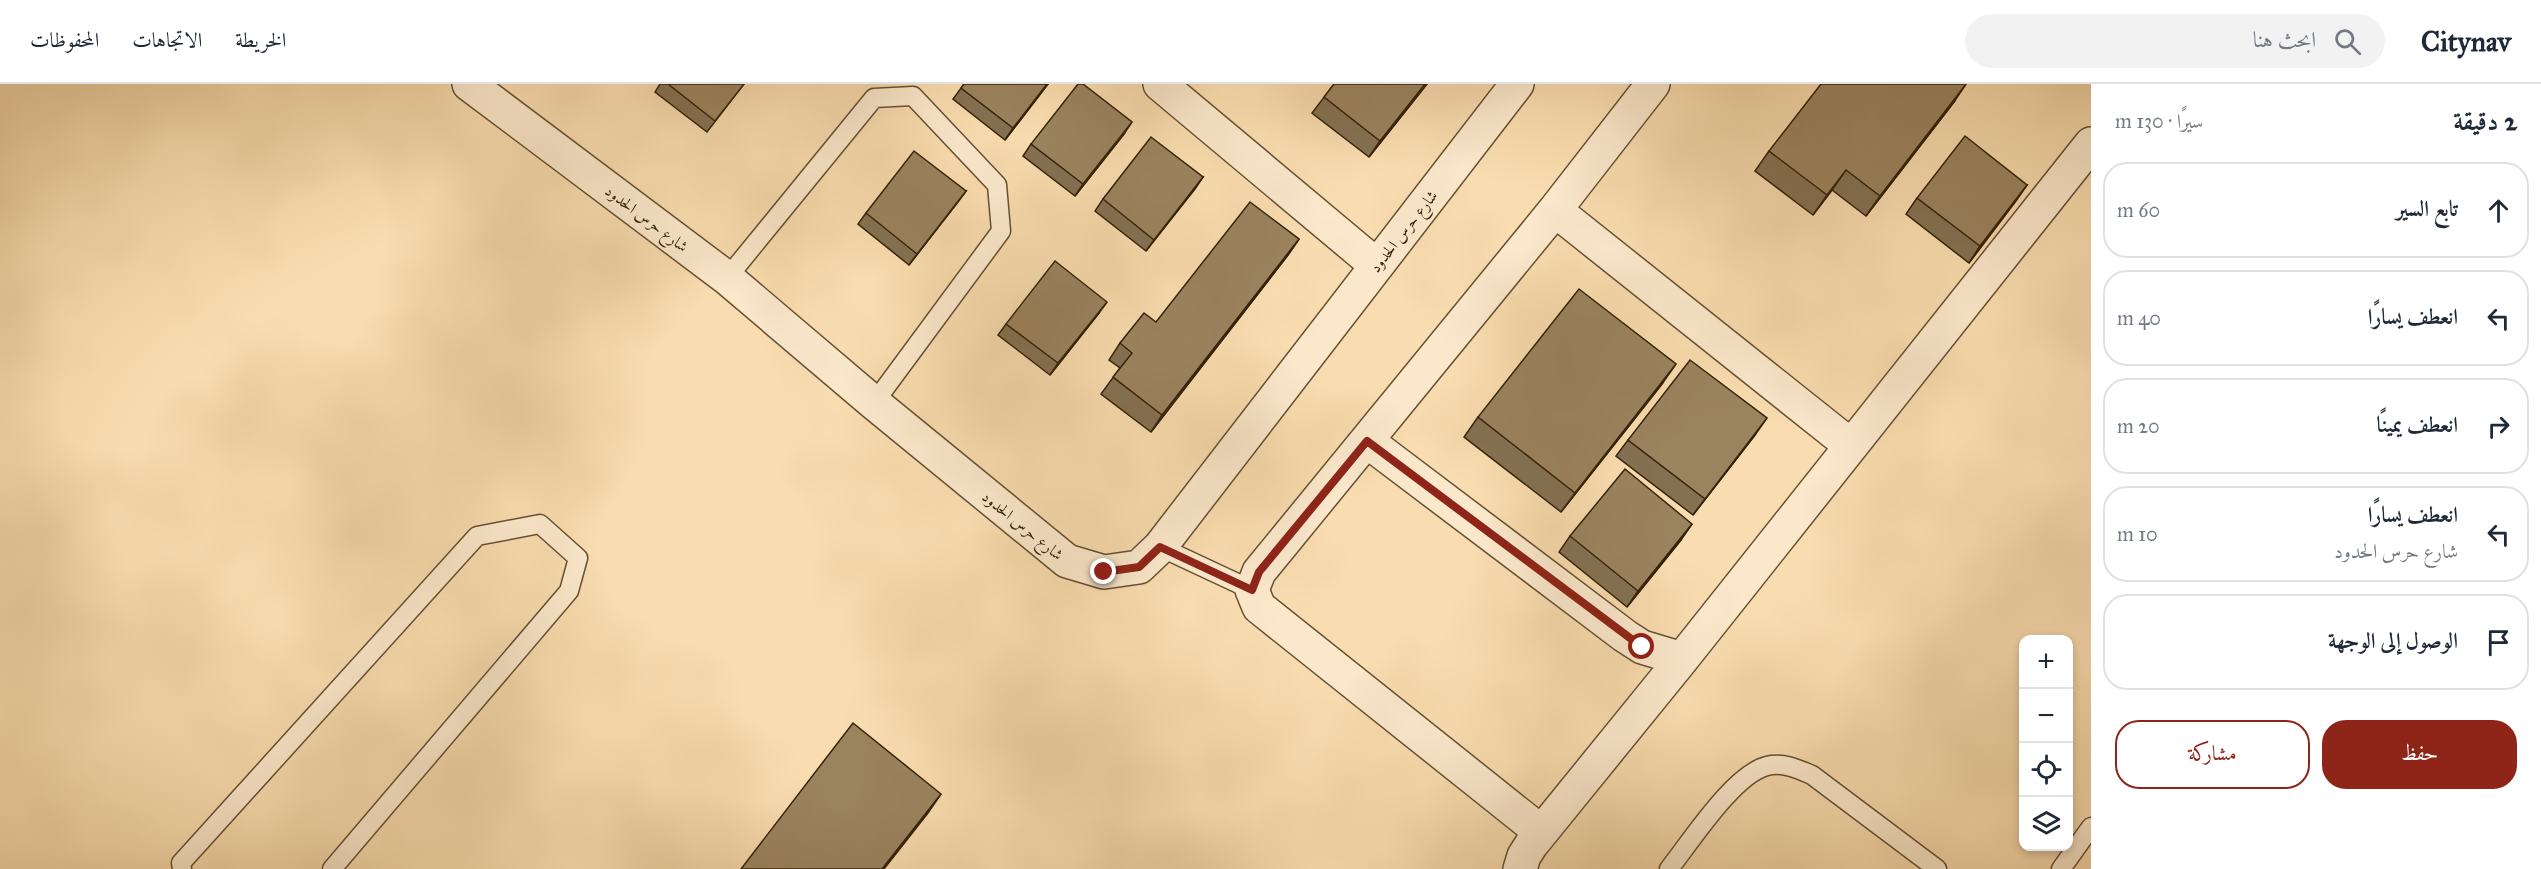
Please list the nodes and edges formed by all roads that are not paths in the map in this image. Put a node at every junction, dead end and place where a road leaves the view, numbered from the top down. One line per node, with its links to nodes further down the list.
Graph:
1 (469, 84): 8 (street, شارع حرس الحدود)
2 (1160, 84): 7 (street)
3 (1517, 84): 7 (street, شارع حرس الحدود)
4 (1653, 84): 6 (street)
5 (2091, 144): 11 (street)
6 (1555, 210): 10 (street); 11 (street)
7 (1376, 265): 12 (street, شارع حرس الحدود)
8 (727, 278): 9 (street, شارع حرس الحدود); 9 (lane)
9 (874, 404): 12 (street, شارع حرس الحدود)
10 (1367, 441): 13 (street); 14 (street)
11 (1850, 445): 14 (street)
12 (1160, 547): 13 (lane)
13 (1252, 590): 16 (street)
14 (1682, 659): 16 (street)
15 (2091, 827): 22 (lane)
16 (1541, 832): 19 (street)
17 (182, 869): 18 (lane)
18 (332, 869)
19 (1520, 869)
20 (1669, 869): 21 (lane)
21 (1938, 869)
22 (2061, 869)

